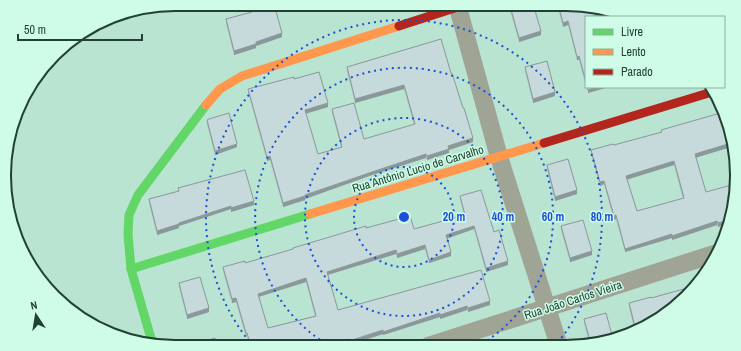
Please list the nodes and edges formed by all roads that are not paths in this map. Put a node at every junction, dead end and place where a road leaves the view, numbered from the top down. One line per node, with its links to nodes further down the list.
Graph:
1 (442, 11): 6 (street)
2 (462, 11): 4 (street)
3 (708, 93): 4 (street, Rua Antônio Lucio de Carvalho)
4 (498, 157): 6 (street, Rua Antônio Lucio de Carvalho); 7 (street)
5 (709, 256): 7 (street, Rua João Carlos Vieira)
6 (132, 269): 8 (street)
7 (547, 308): 9 (street, Rua João Carlos Vieira); 10 (street)
8 (151, 338)
9 (447, 340)
10 (556, 340)

